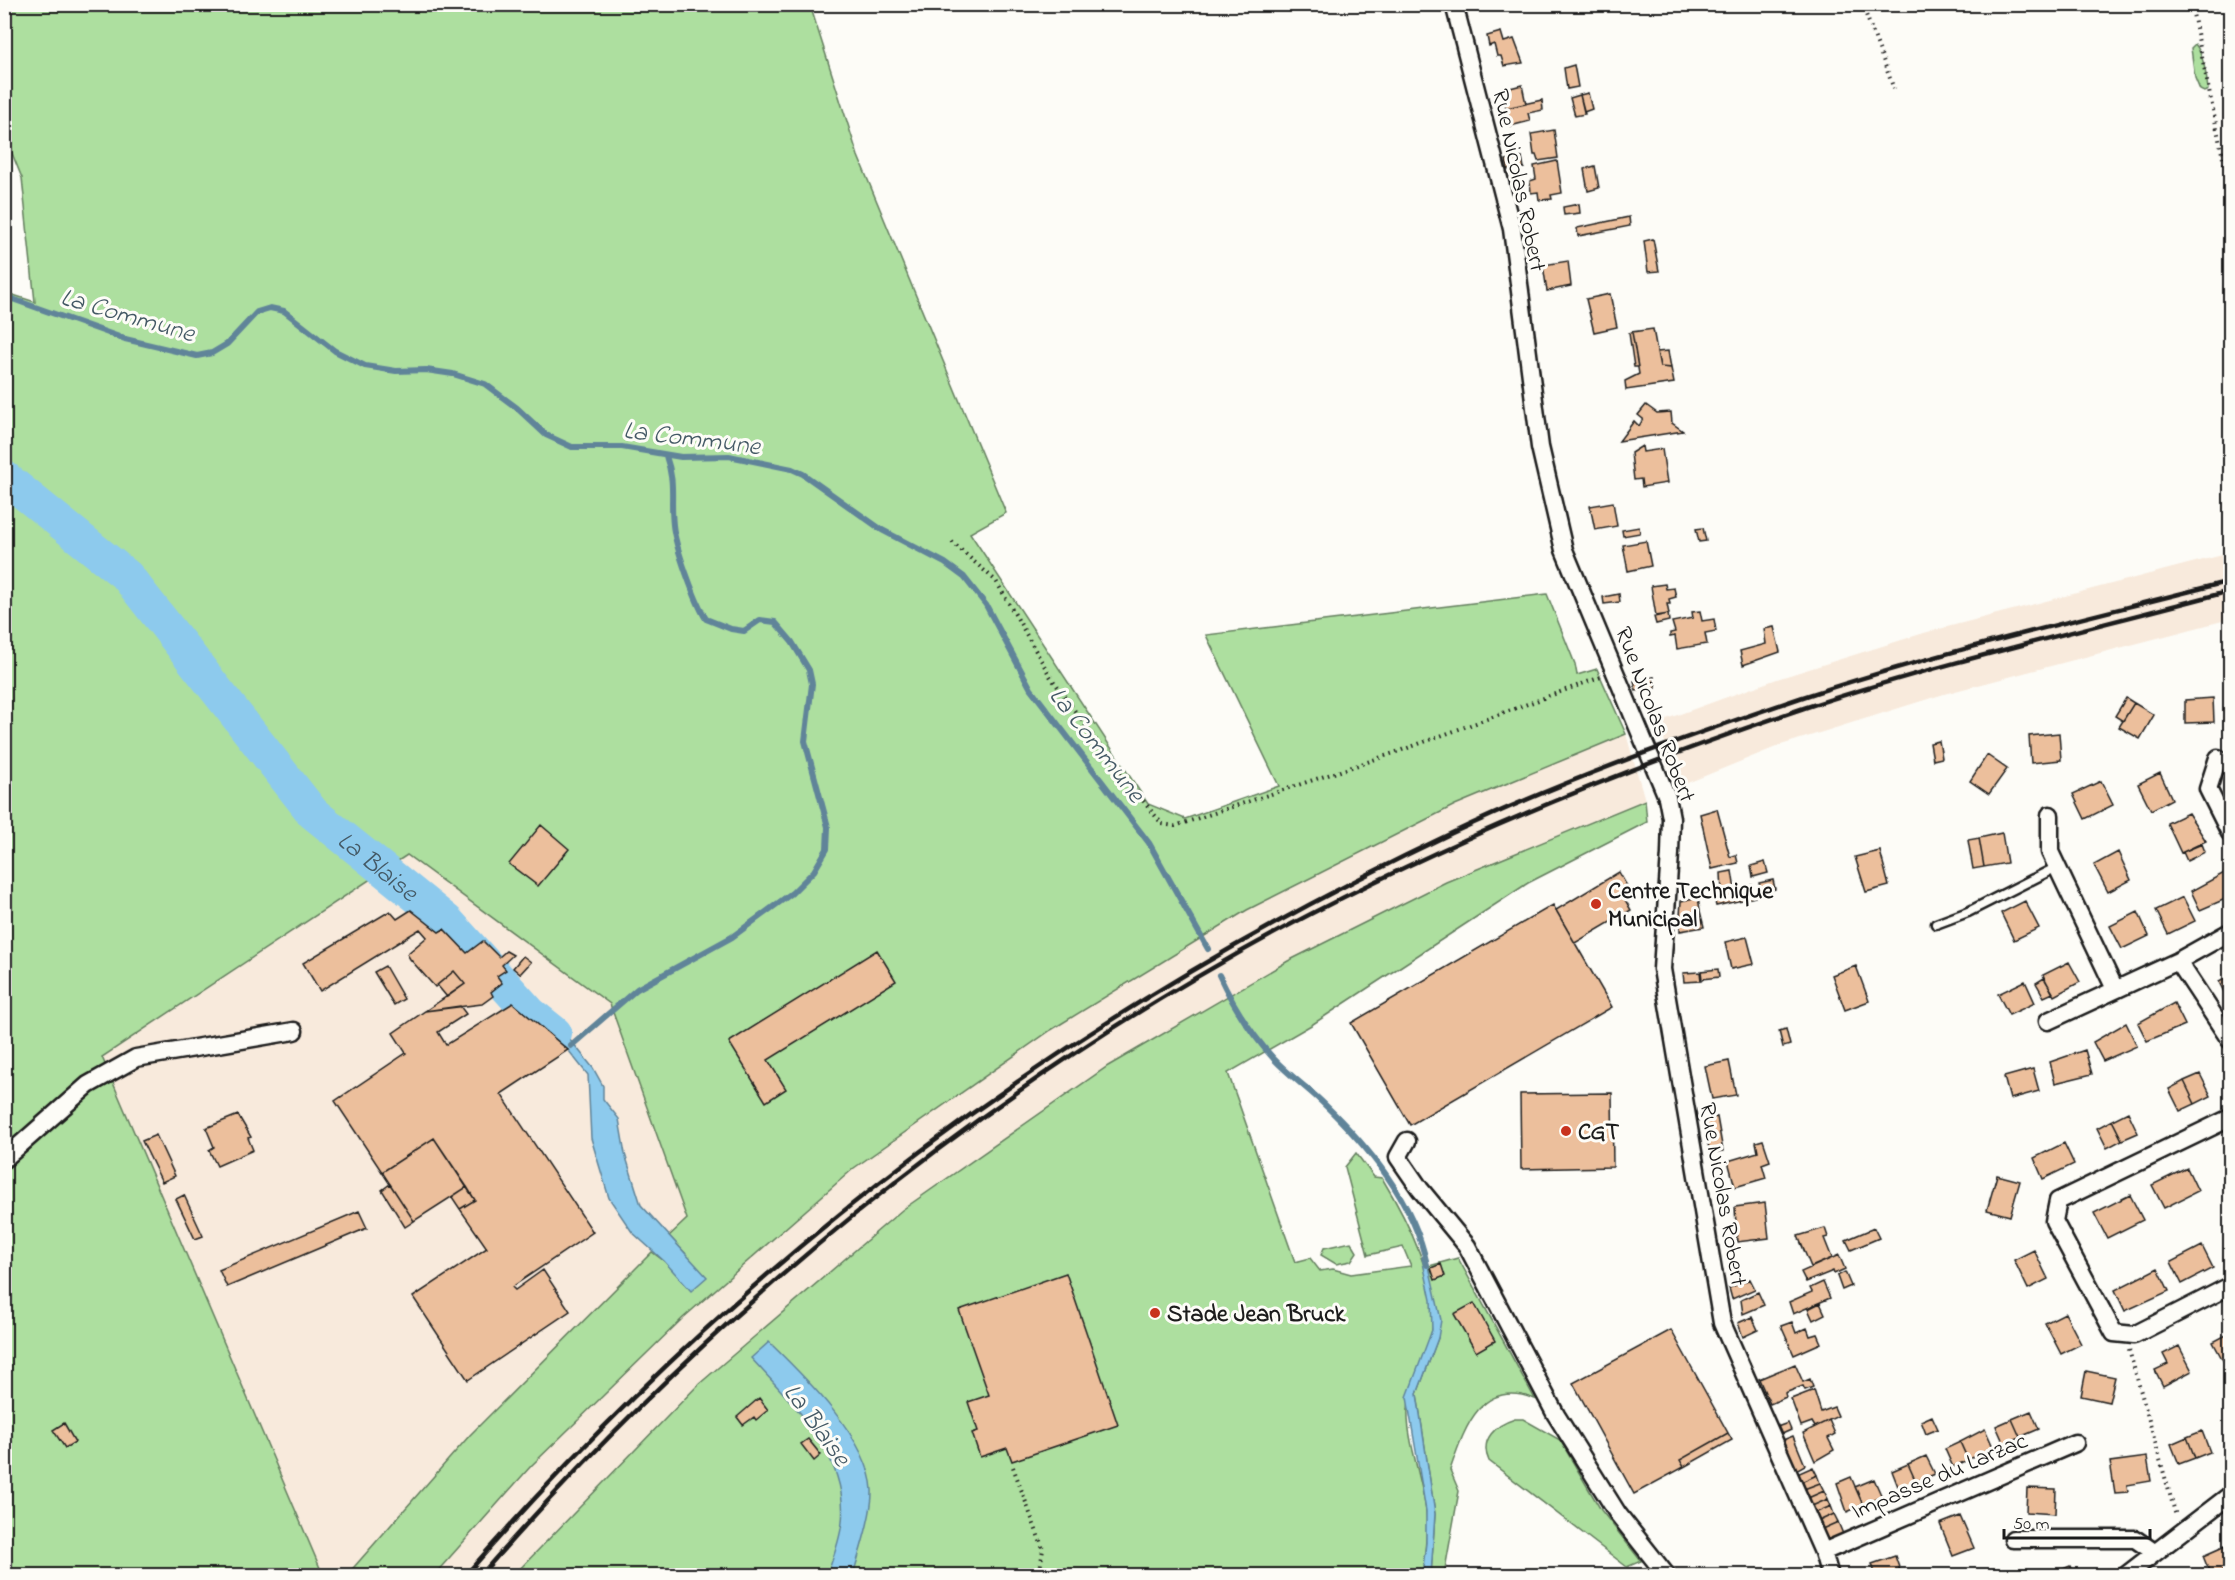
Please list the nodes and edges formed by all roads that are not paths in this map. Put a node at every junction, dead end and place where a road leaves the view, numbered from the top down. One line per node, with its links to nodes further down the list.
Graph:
1 (1454, 4): 20 (street, Rue Nicolas Robert)
2 (2218, 758): 4 (street)
3 (2049, 815): 5 (street)
4 (2230, 833)
5 (2057, 867): 6 (lane); 9 (street)
6 (1936, 924)
7 (2230, 932): 8 (street)
8 (2178, 961): 9 (street); 12 (street)
9 (2115, 989): 10 (street)
10 (2048, 1021)
11 (294, 1031): 15 (street)
12 (2230, 1040)
13 (2230, 1118): 16 (street)
14 (1407, 1140): 22 (street)
15 (4, 1159)
16 (2230, 1286)
17 (2075, 1443): 20 (street, Impasse du Larzac)
18 (2230, 1495): 21 (street)
19 (2013, 1539): 21 (street)
20 (1822, 1552): 23 (street, Rue Nicolas Robert)
21 (2154, 1552): 24 (street)
22 (1667, 1575)
23 (1830, 1575)
24 (2126, 1575)

